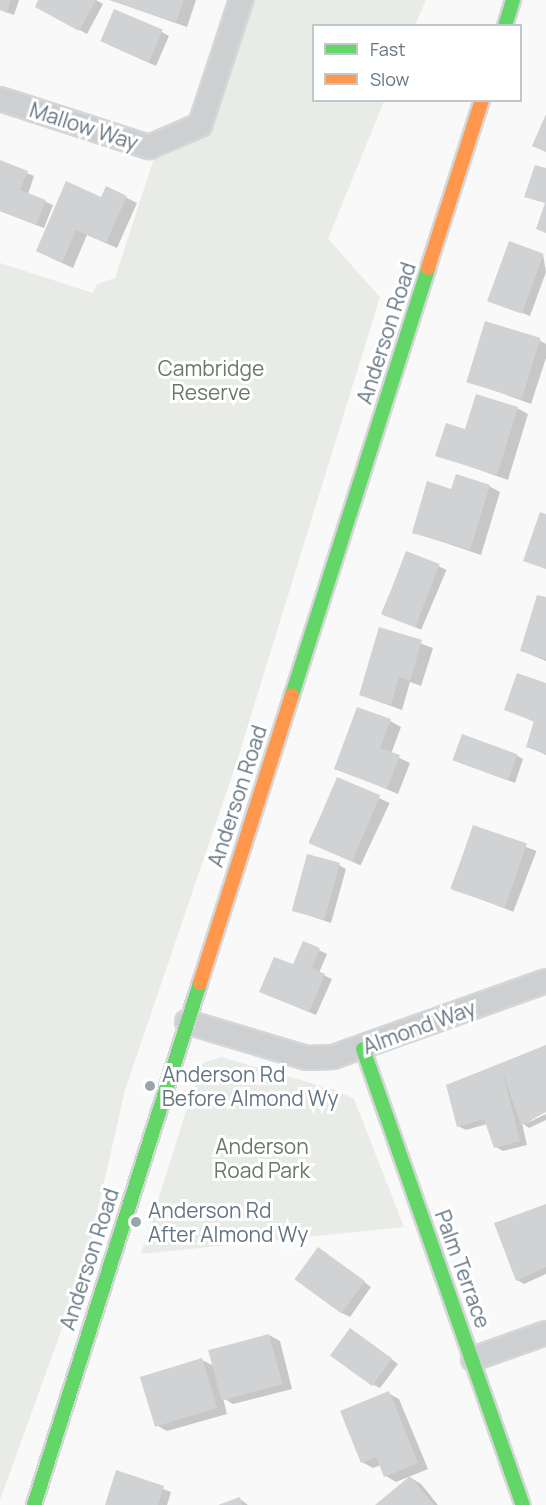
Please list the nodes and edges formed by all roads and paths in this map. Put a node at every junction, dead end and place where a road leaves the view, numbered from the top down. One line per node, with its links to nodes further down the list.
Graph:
1 (242, 0): 4 (street, Mallow Way)
2 (513, 0): 3 (street)
3 (506, 24)
4 (0, 99)
5 (481, 102): 7 (street, Anderson Road)
6 (546, 981): 8 (street, Almond Way)
7 (187, 1022): 8 (street, Almond Way); 11 (street, Anderson Road)
8 (363, 1049): 10 (street, Palm Terrace)
9 (546, 1333): 10 (street)
10 (473, 1359): 12 (street, Palm Terrace)
11 (34, 1505)
12 (523, 1505)

